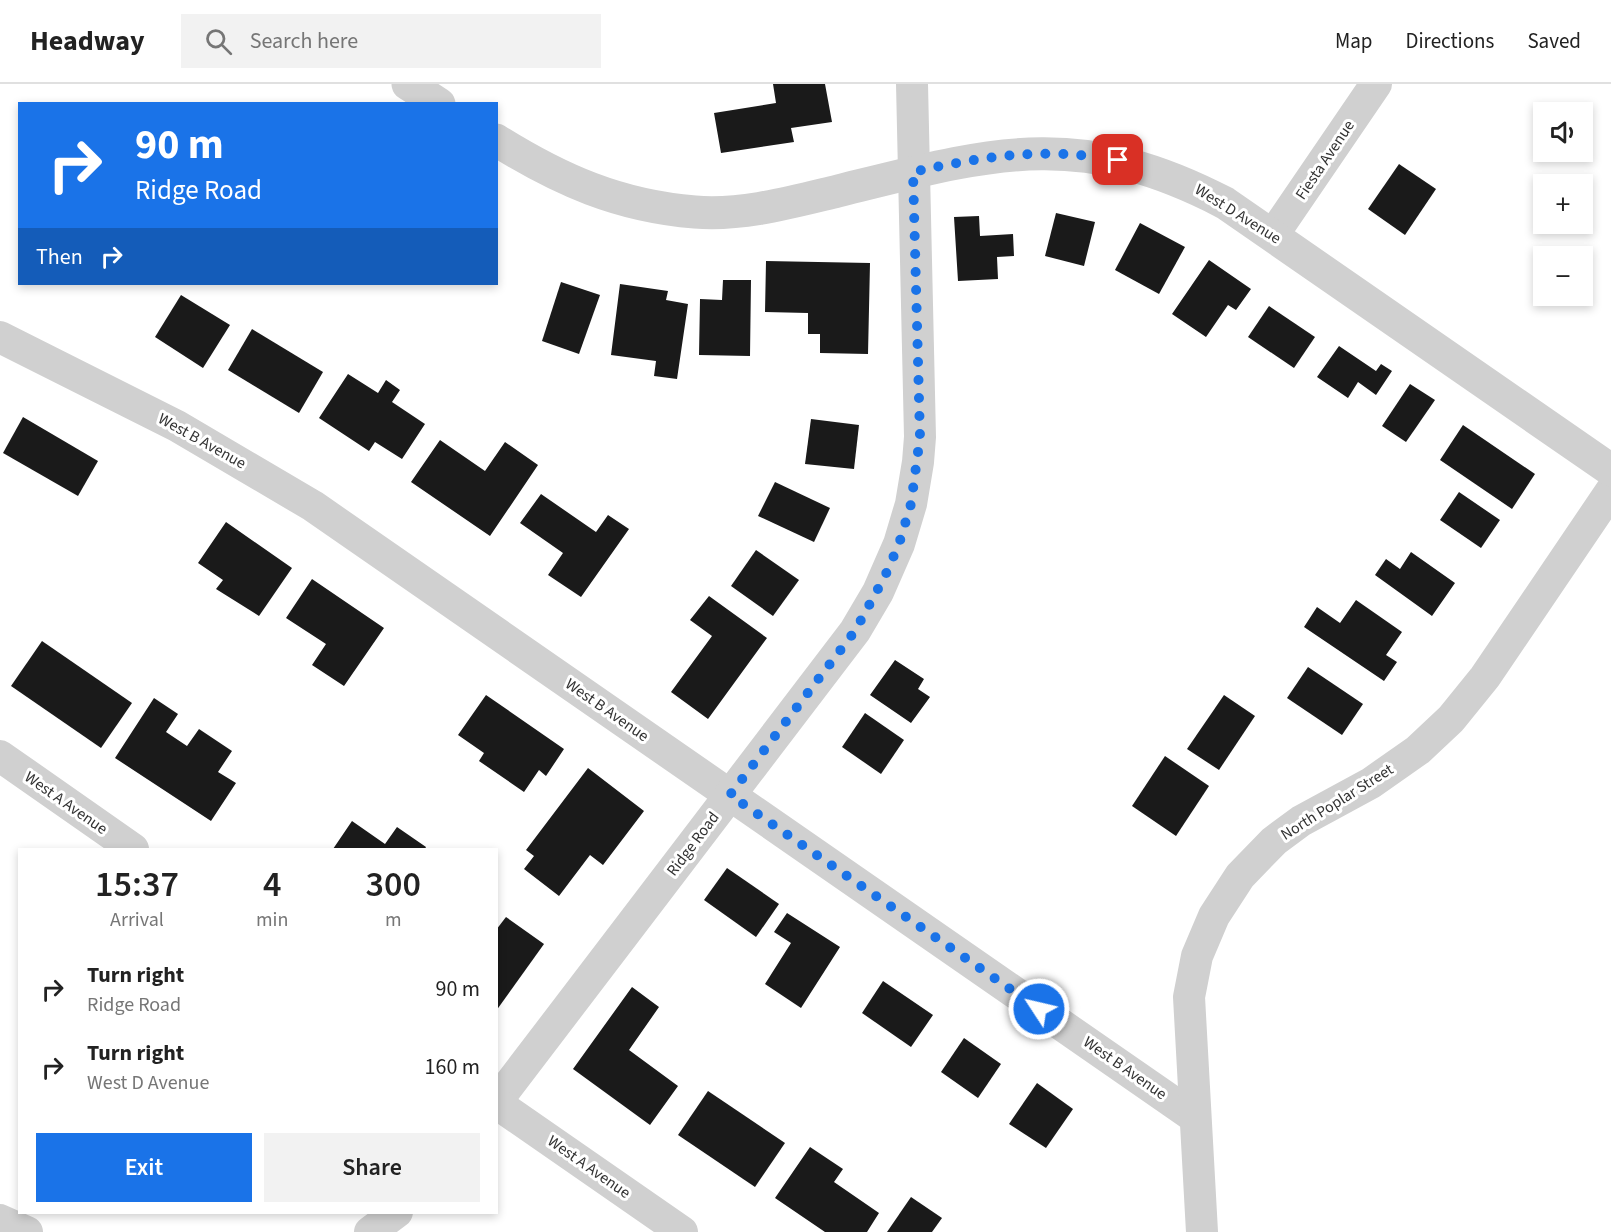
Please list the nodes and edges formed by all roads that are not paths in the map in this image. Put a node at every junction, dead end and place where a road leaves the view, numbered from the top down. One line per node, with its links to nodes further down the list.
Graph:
1 (408, 84): 4 (street)
2 (912, 84): 6 (street, Ridge Road)
3 (1376, 84): 7 (street, Fiesta Avenue)
4 (436, 102)
5 (498, 141): 6 (street, West D Avenue)
6 (913, 172): 7 (street, West D Avenue); 12 (street, Ridge Road)
7 (1274, 235): 9 (street, West D Avenue)
8 (0, 337): 12 (street, West B Avenue)
9 (1611, 470)
10 (1611, 491): 16 (street, North Poplar Street)
11 (0, 756): 13 (street, West A Avenue)
12 (730, 795): 14 (street, Ridge Road); 16 (street, West B Avenue)
13 (132, 848)
14 (498, 1099)
15 (498, 1103): 21 (street, West A Avenue)
16 (1193, 1116): 22 (street, North Poplar Street)
17 (394, 1214): 20 (street)
18 (0, 1220): 19 (street)
19 (27, 1232)
20 (370, 1232)
21 (682, 1232)
22 (1202, 1232)

